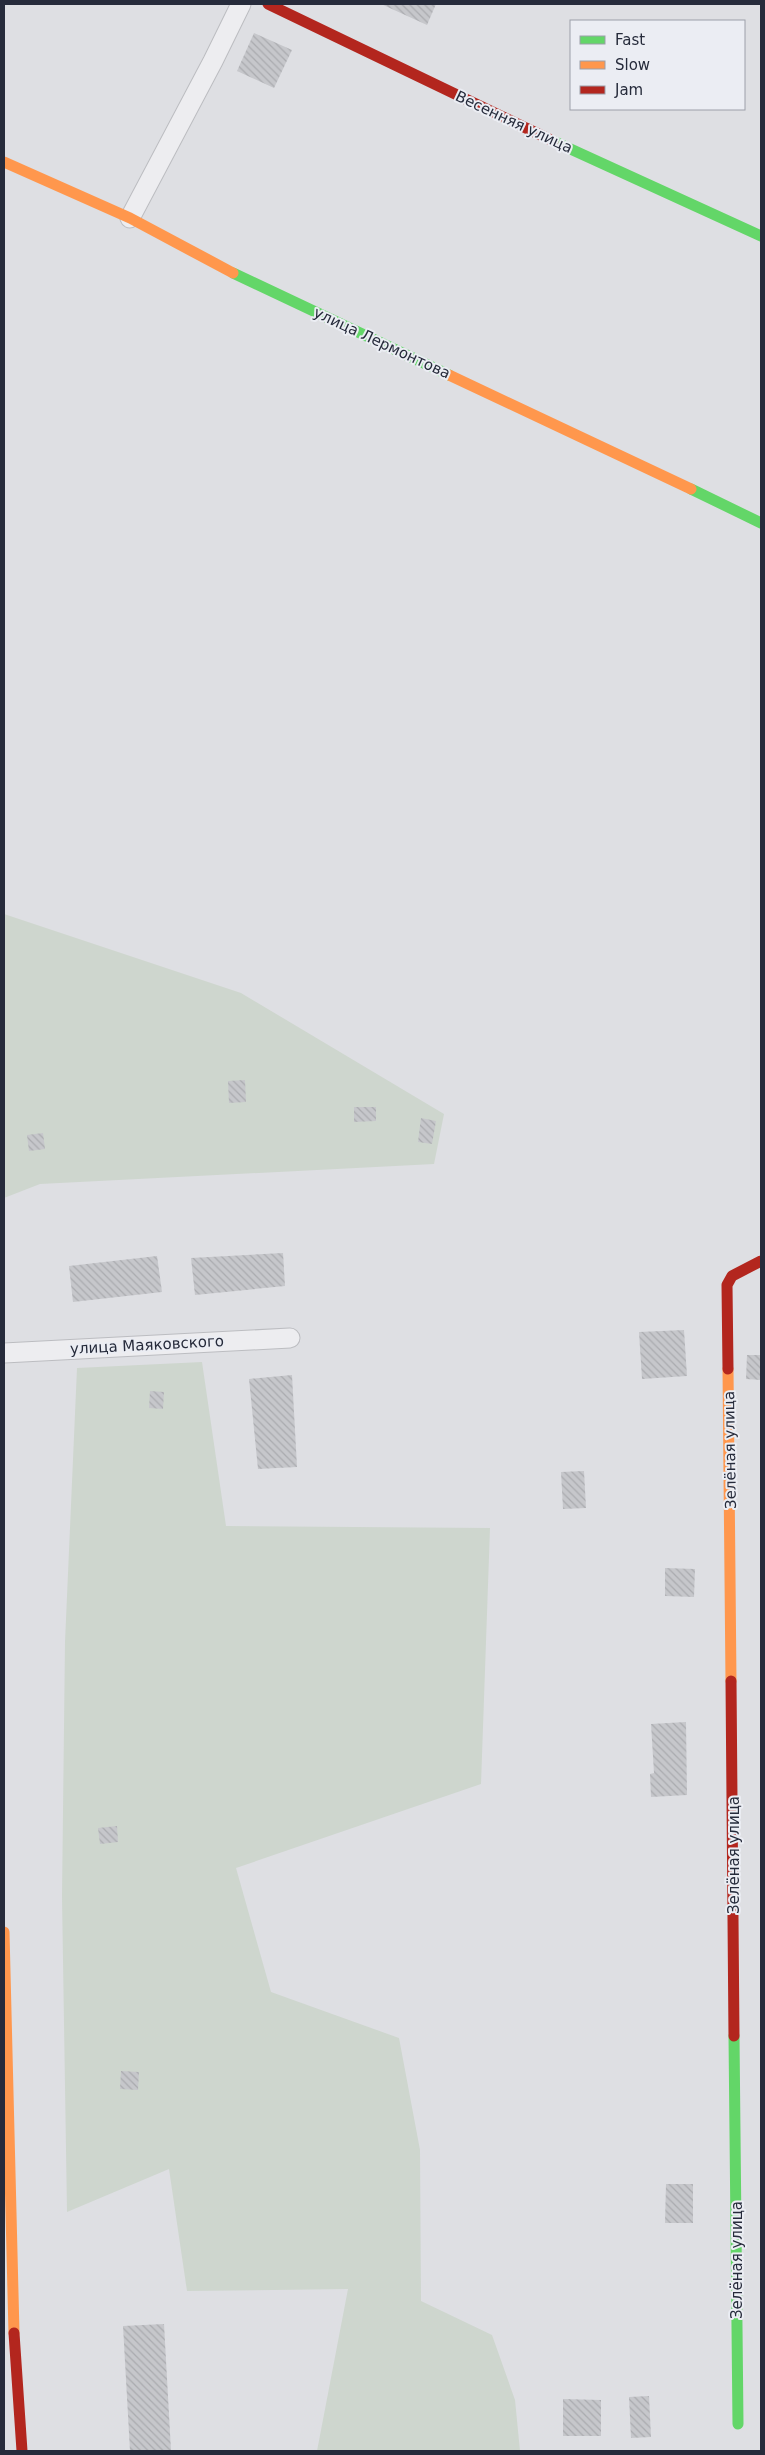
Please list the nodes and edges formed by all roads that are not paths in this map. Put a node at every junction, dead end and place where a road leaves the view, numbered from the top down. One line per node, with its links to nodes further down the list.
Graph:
1 (241, 4): 4 (street)
2 (268, 4): 5 (street, Весенняя улица)
3 (4, 162): 4 (street, улица Лермонтова)
4 (130, 218): 6 (street, улица Лермонтова)
5 (761, 236)
6 (761, 523)
7 (761, 1262): 12 (street, Зелёная улица)
8 (290, 1338): 9 (street, улица Маяковского)
9 (4, 1353)
10 (4, 1932): 11 (street)
11 (9, 2343): 13 (street)
12 (738, 2424)
13 (22, 2451)

